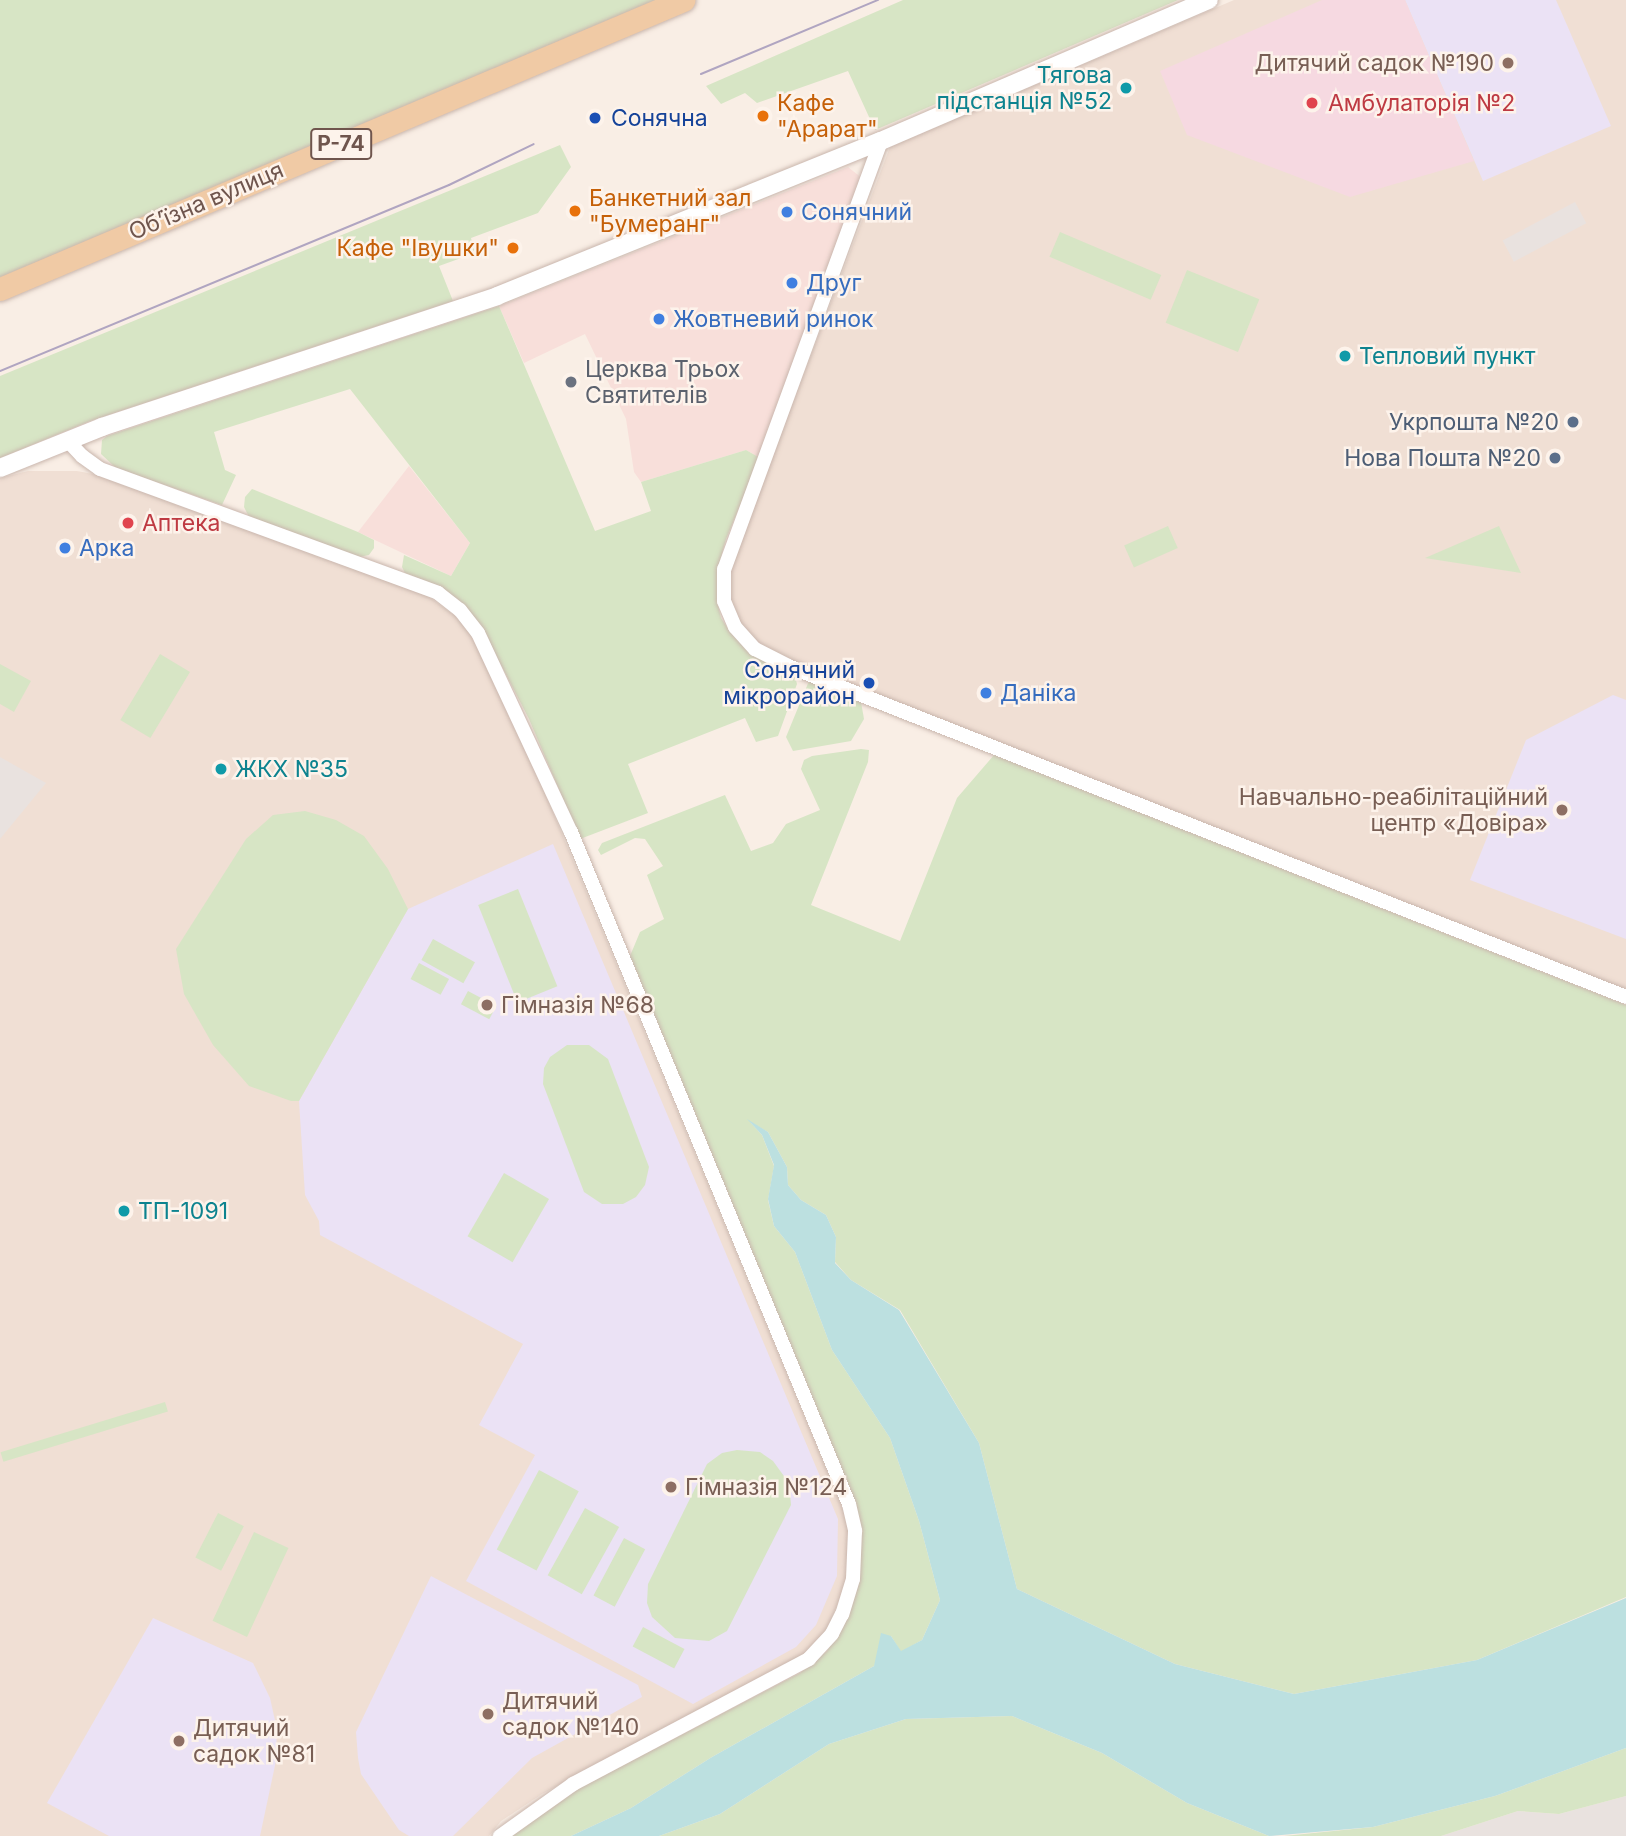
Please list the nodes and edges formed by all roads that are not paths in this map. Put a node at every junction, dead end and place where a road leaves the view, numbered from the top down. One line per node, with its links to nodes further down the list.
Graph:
1 (682, 0): 4 (main road, Обʼїзна вулиця / Р-74)
2 (1209, 0): 3 (street)
3 (881, 141): 5 (street); 7 (street)
4 (0, 289)
5 (67, 439): 6 (street); 8 (street)
6 (0, 468)
7 (1626, 997)
8 (500, 1836)

